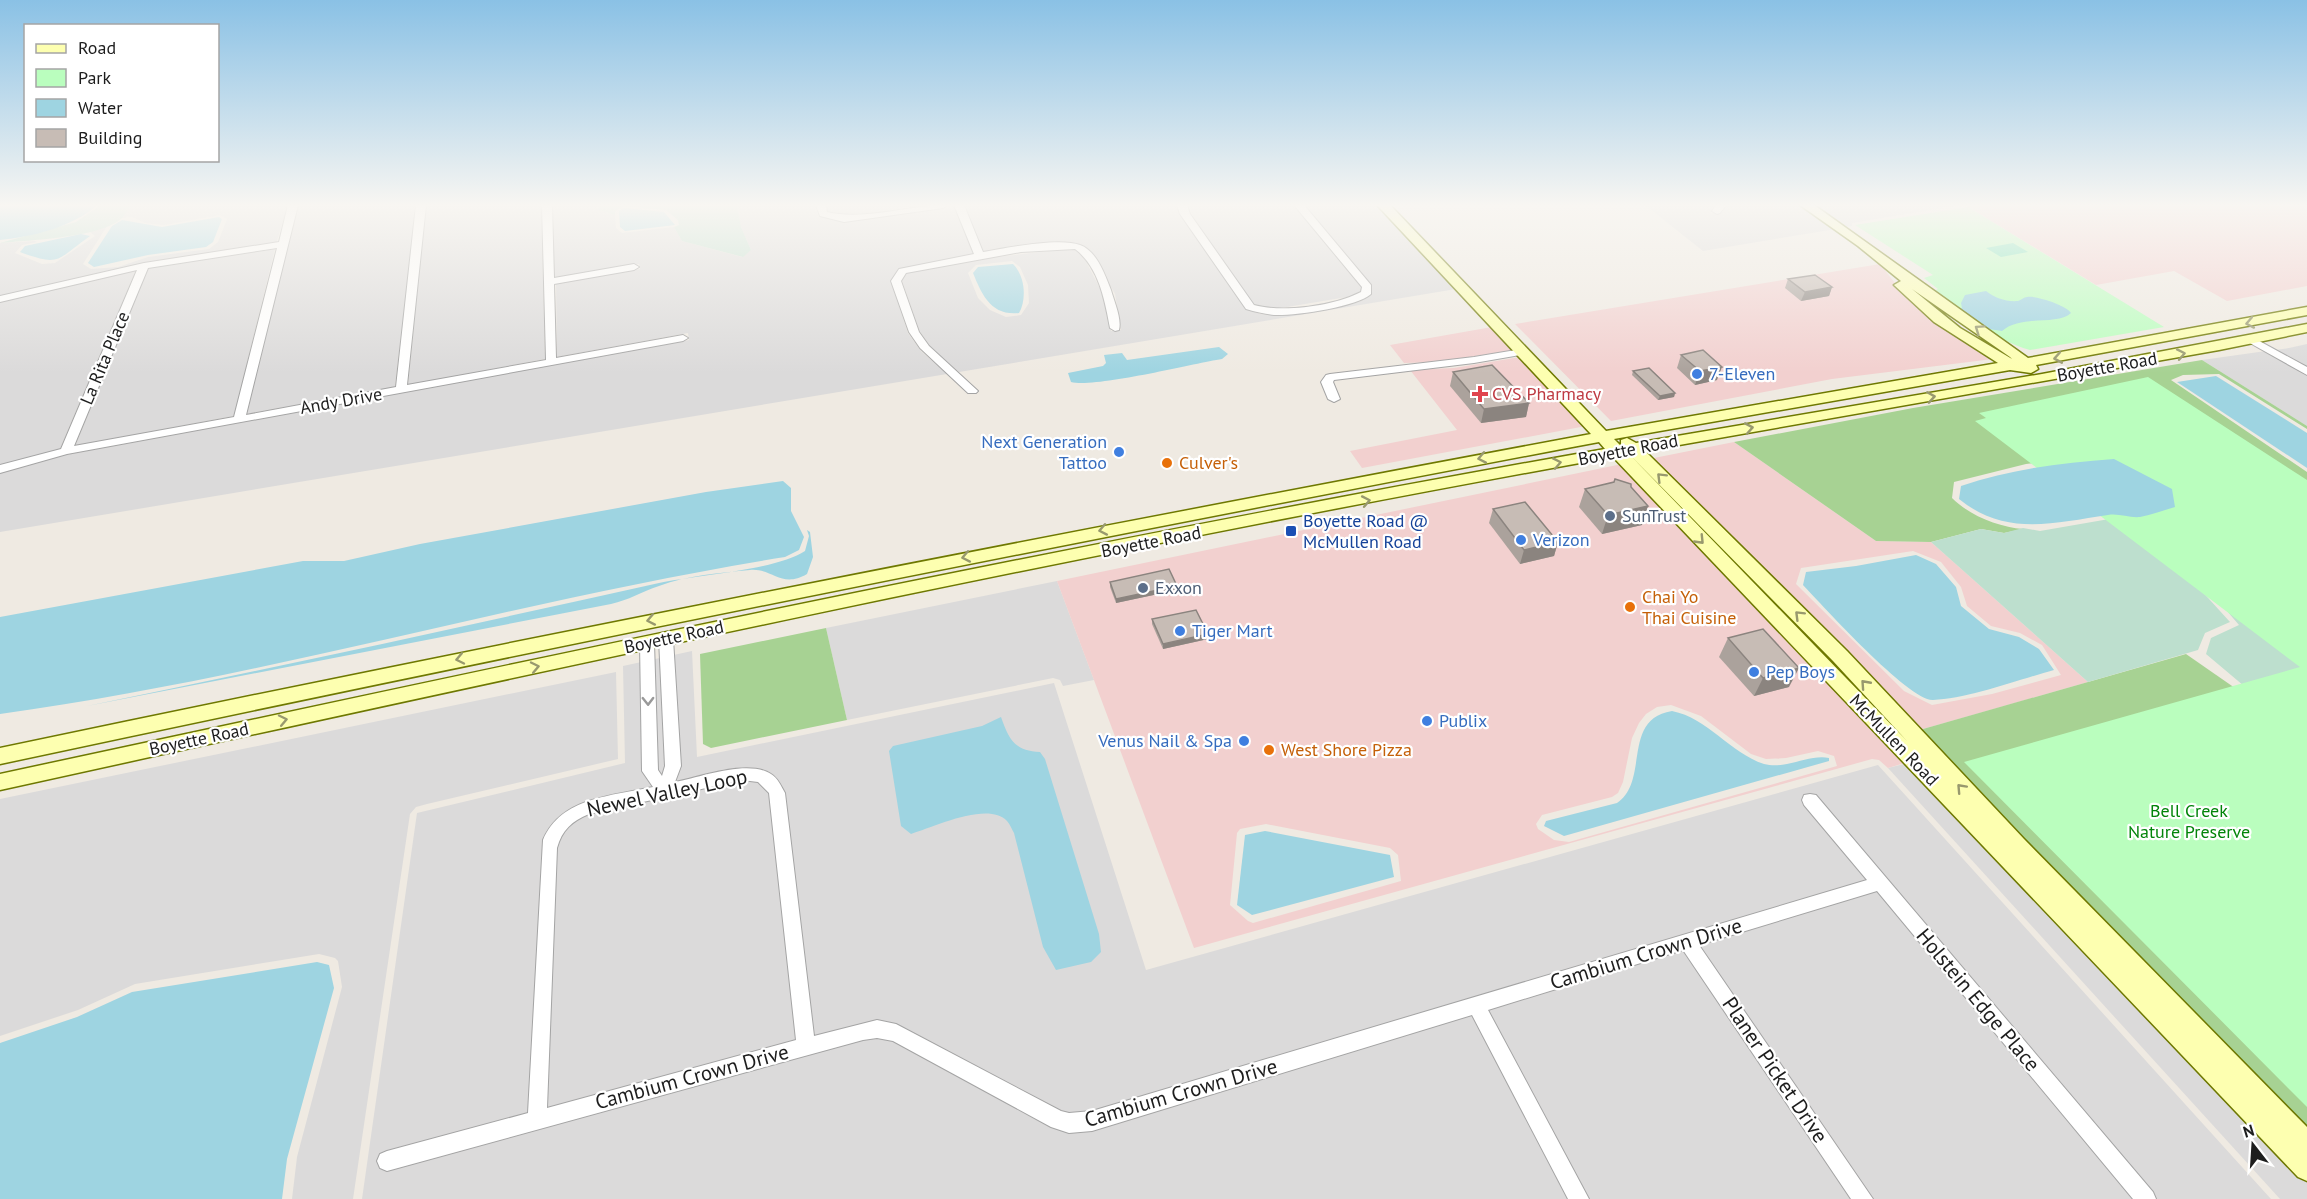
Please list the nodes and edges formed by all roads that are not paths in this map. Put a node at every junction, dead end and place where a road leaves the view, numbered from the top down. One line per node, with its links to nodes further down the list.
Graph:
1 (177, 261): 12 (street)
2 (277, 261): 29 (street)
3 (415, 261): 26 (street)
4 (549, 261): 14 (street)
5 (949, 261): 27 (street)
6 (1091, 261): 17 (street)
7 (1218, 261): 8 (street)
8 (1345, 261)
9 (1439, 261): 21 (main road, McMullen Road)
10 (1441, 261): 30 (main road, McMullen Road)
11 (1882, 261): 23 (main road)
12 (144, 266): 15 (street); 32 (street, La Rita Place)
13 (634, 267): 14 (street)
14 (550, 282): 22 (street)
15 (0, 299)
16 (2307, 311): 23 (main road, Boyette Road, one-way to 23)
17 (1115, 328)
18 (2307, 328): 20 (main road, Boyette Road)
19 (683, 338): 22 (street, Andy Drive)
20 (2252, 340): 24 (street); 25 (main road, Boyette Road, one-way to 20)
21 (1522, 352): 28 (street); 30 (main road, McMullen Road)
22 (551, 361): 26 (street, Andy Drive)
23 (2020, 365): 25 (main road); 30 (main road, Boyette Road)
24 (2307, 372)
25 (2041, 379): 31 (main road, Boyette Road, one-way to 25)
26 (401, 390): 29 (street, Andy Drive)
27 (972, 391)
28 (1334, 399)
29 (239, 419): 32 (street, Andy Drive)
30 (1609, 434): 31 (main road, McMullen Road); 34 (main road, Boyette Road, one-way to 34)
31 (1624, 450): 36 (main road, Boyette Road, one-way to 31); 50 (main road, McMullen Road, one-way to 31); 52 (main road, McMullen Road, one-way to 52)
32 (66, 451): 33 (street, Andy Drive)
33 (0, 469)
34 (1326, 488): 35 (main road, Boyette Road); 36 (main road)
35 (1135, 524): 36 (main road); 37 (main road, Boyette Road, one-way to 37)
36 (1185, 536): 38 (main road, Boyette Road)
37 (850, 580): 38 (main road); 39 (main road, Boyette Road, one-way to 39)
38 (655, 641): 42 (main road, Boyette Road, one-way to 38); 43 (street); 43 (street, one-way to 43)
39 (260, 700): 40 (main road, Boyette Road); 41 (main road)
40 (0, 756)
41 (0, 770)
42 (0, 782)
43 (664, 791): 48 (street, Newel Valley Loop); 49 (street, Newel Valley Loop)
44 (1810, 800): 45 (street, Holstein Edge Place)
45 (1880, 883): 46 (street, Cambium Crown Drive); 55 (street, Holstein Edge Place)
46 (1686, 941): 47 (street, Cambium Crown Drive); 54 (street, Planer Picket Drive)
47 (1476, 1005): 48 (street, Cambium Crown Drive); 53 (street)
48 (806, 1046): 49 (street, Cambium Crown Drive)
49 (537, 1120): 51 (street, Cambium Crown Drive)
50 (2307, 1146)
51 (387, 1161)
52 (2307, 1168)
53 (1579, 1199)
54 (1863, 1199)
55 (2146, 1199)

